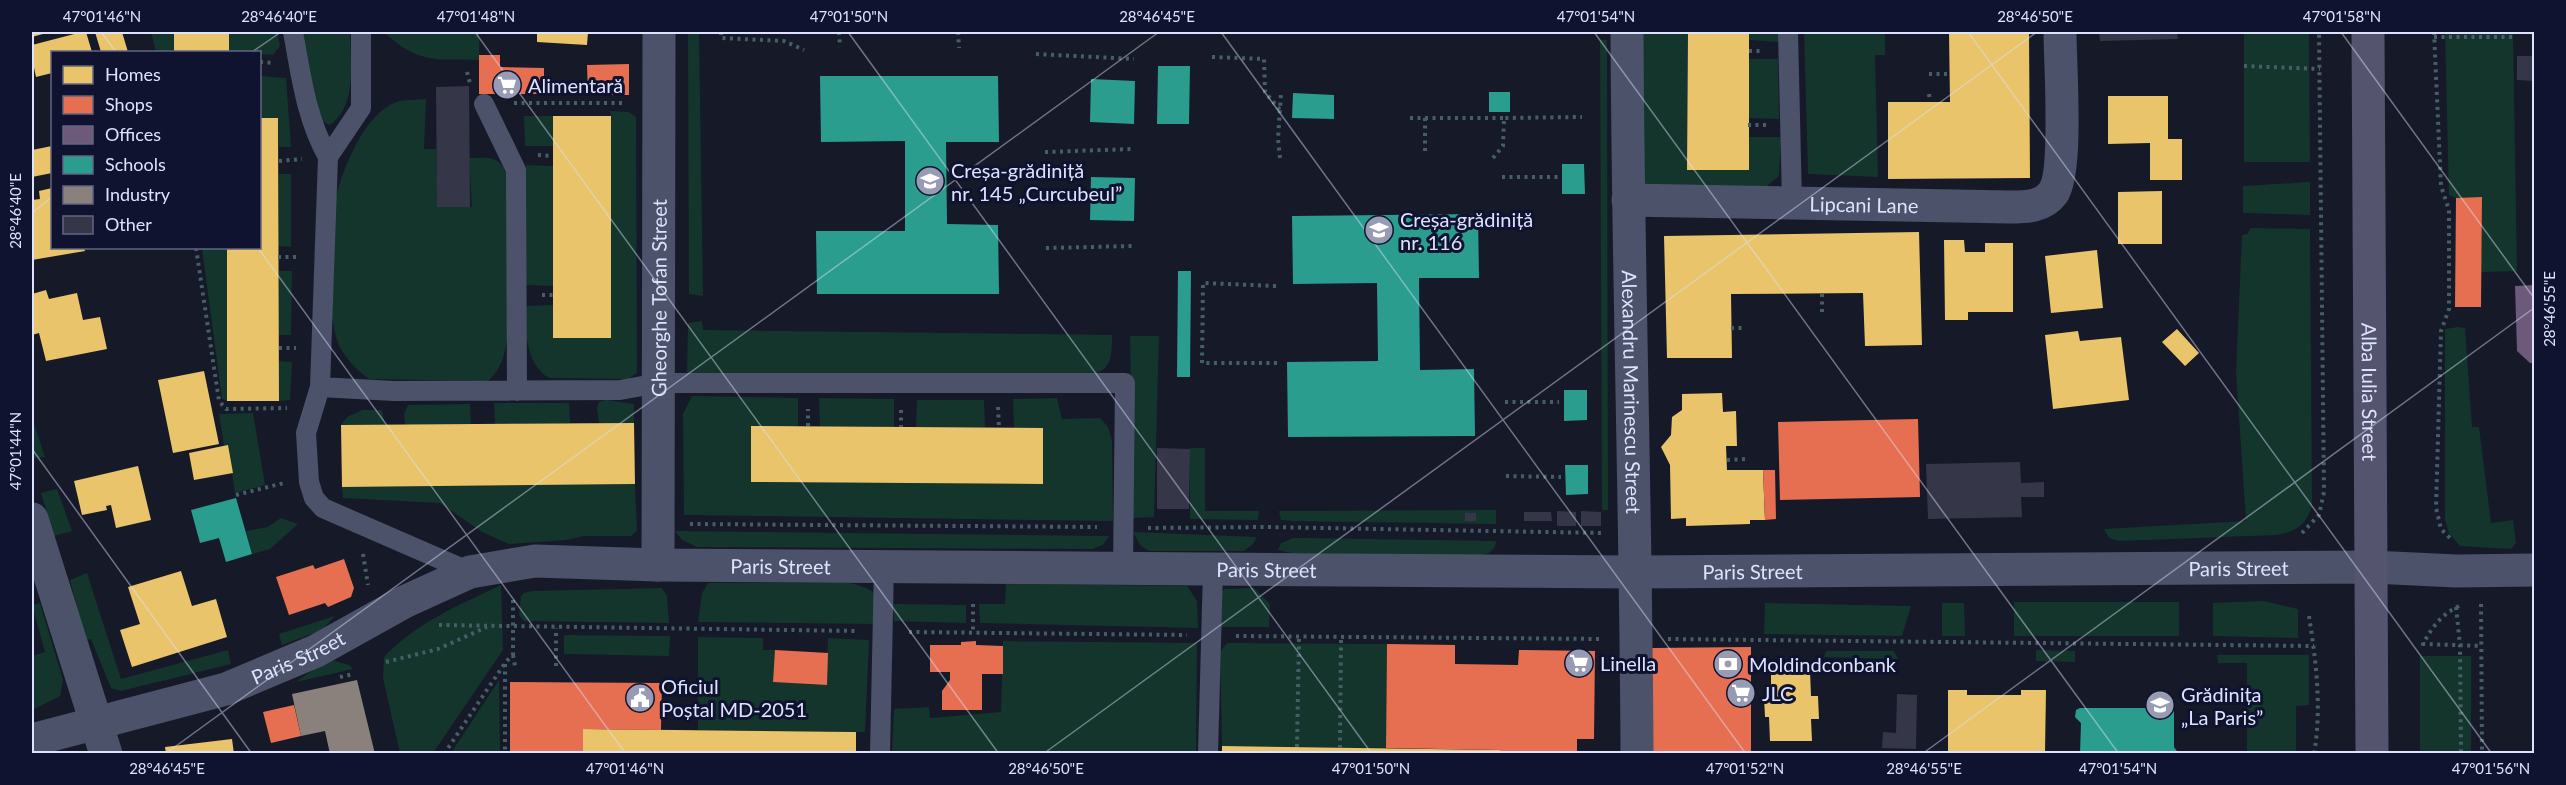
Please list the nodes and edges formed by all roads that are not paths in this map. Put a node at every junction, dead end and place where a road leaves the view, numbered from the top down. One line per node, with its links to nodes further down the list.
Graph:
1 (293, 32): 9 (lane)
2 (361, 32): 9 (lane)
3 (659, 32): 12 (street, Gheorghe Tofan Street)
4 (1628, 32): 10 (street, Alexandru Marinescu Street)
5 (1788, 32): 11 (lane)
6 (2060, 32): 11 (street, Lipcani Lane)
7 (2368, 32): 18 (main road, Alba Iulia Street)
8 (484, 104): 14 (lane)
9 (328, 157): 13 (lane)
10 (1628, 200): 11 (street, Lipcani Lane); 23 (street, Alexandru Marinescu Street)
11 (1792, 202)
12 (658, 383): 14 (lane); 16 (street, Gheorghe Tofan Street); 19 (lane)
13 (320, 387): 14 (lane); 22 (lane)
14 (517, 391)
15 (32, 519): 24 (street)
16 (658, 565): 17 (street, Paris Street); 22 (street, Paris Street)
17 (884, 565): 19 (street, Paris Street); 26 (lane)
18 (2372, 567): 21 (street, Paris Street); 23 (street, Paris Street); 29 (main road, Alba Iulia Street)
19 (1123, 569): 20 (street, Paris Street)
20 (1213, 570): 23 (street, Paris Street); 27 (lane)
21 (2535, 570)
22 (470, 572): 24 (street, Paris Street)
23 (1636, 572): 28 (street, Alexandru Marinescu Street)
24 (101, 738): 25 (street, Paris Street)
25 (32, 740)
26 (880, 753)
27 (1208, 753)
28 (1637, 753)
29 (2372, 753)

